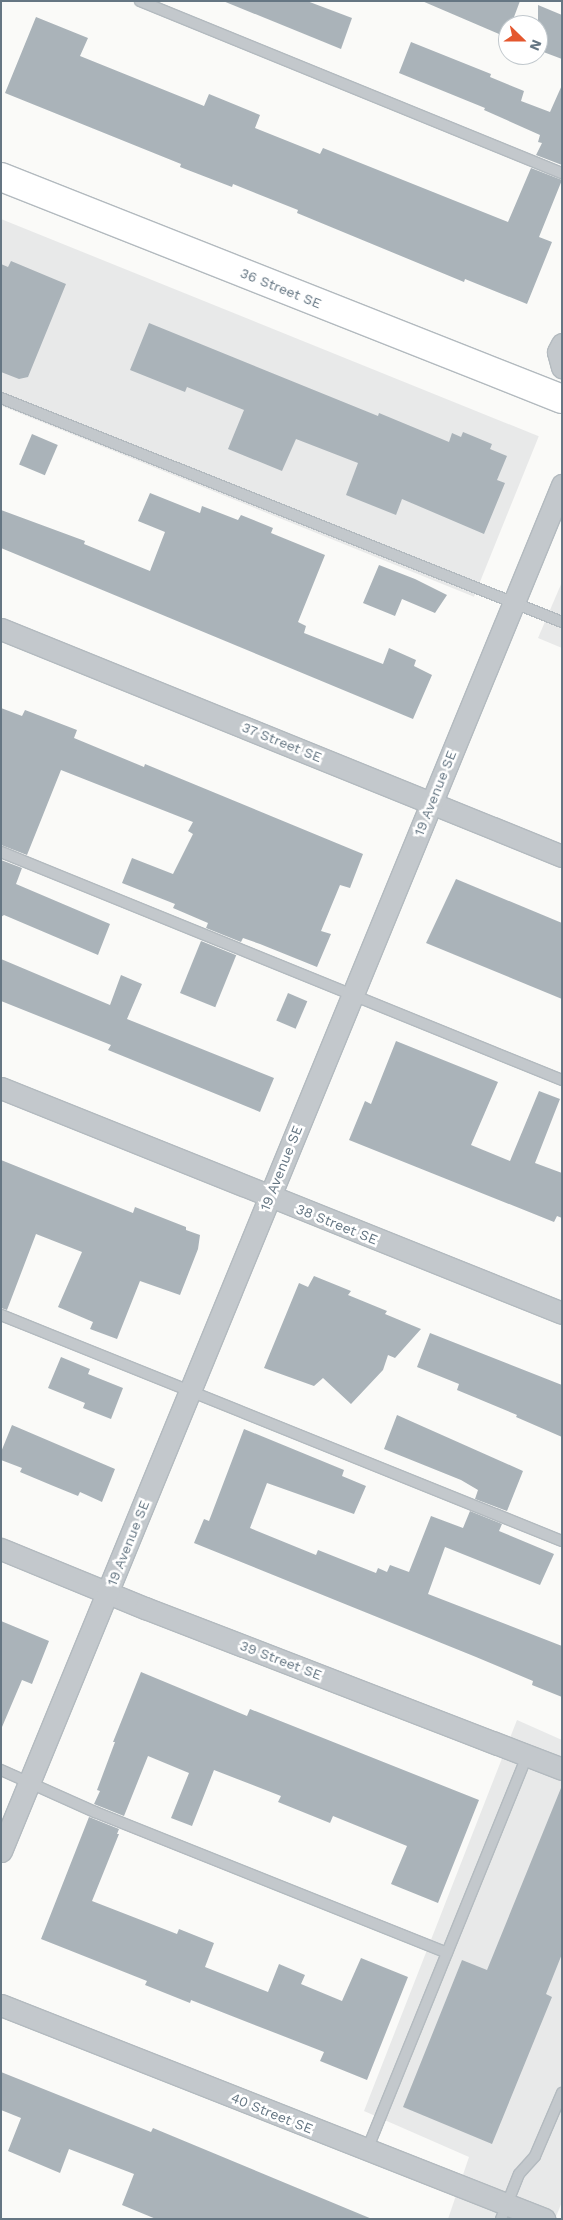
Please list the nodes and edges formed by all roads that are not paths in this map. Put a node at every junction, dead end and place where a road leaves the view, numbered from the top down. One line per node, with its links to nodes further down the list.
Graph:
1 (140, 1): 2 (lane)
2 (562, 173)
3 (1, 177): 7 (main road, 36 Street SE)
4 (562, 344): 5 (street)
5 (562, 368)
6 (1, 398): 9 (lane)
7 (562, 399)
8 (562, 485): 9 (street, 19 Avenue SE)
9 (513, 603): 10 (lane); 12 (street, 19 Avenue SE)
10 (562, 622)
11 (1, 629): 12 (street, 37 Street SE)
12 (431, 803): 14 (street, 37 Street SE); 15 (street, 19 Avenue SE)
13 (1, 852): 15 (lane)
14 (562, 856)
15 (353, 994): 16 (lane); 18 (street, 19 Avenue SE)
16 (562, 1080)
17 (1, 1088): 18 (street, 38 Street SE)
18 (270, 1197): 19 (street, 38 Street SE); 21 (street, 19 Avenue SE)
19 (562, 1313)
20 (1, 1316): 21 (lane)
21 (190, 1392): 22 (lane); 24 (street, 19 Avenue SE)
22 (562, 1542)
23 (1, 1549): 24 (street, 39 Street SE)
24 (107, 1593): 25 (street, 39 Street SE); 28 (street, 19 Avenue SE)
25 (527, 1755): 26 (street, 39 Street SE); 30 (lane)
26 (562, 1769)
27 (1, 1770): 28 (lane)
28 (30, 1782): 29 (street, 19 Avenue SE); 30 (lane)
29 (1, 1851)
30 (446, 1953): 33 (lane)
31 (1, 2005): 33 (street, 40 Street SE)
32 (562, 2094): 34 (lane)
33 (367, 2150): 34 (street, 40 Street SE)
34 (504, 2211): 35 (street, 40 Street SE)
35 (544, 2219)

